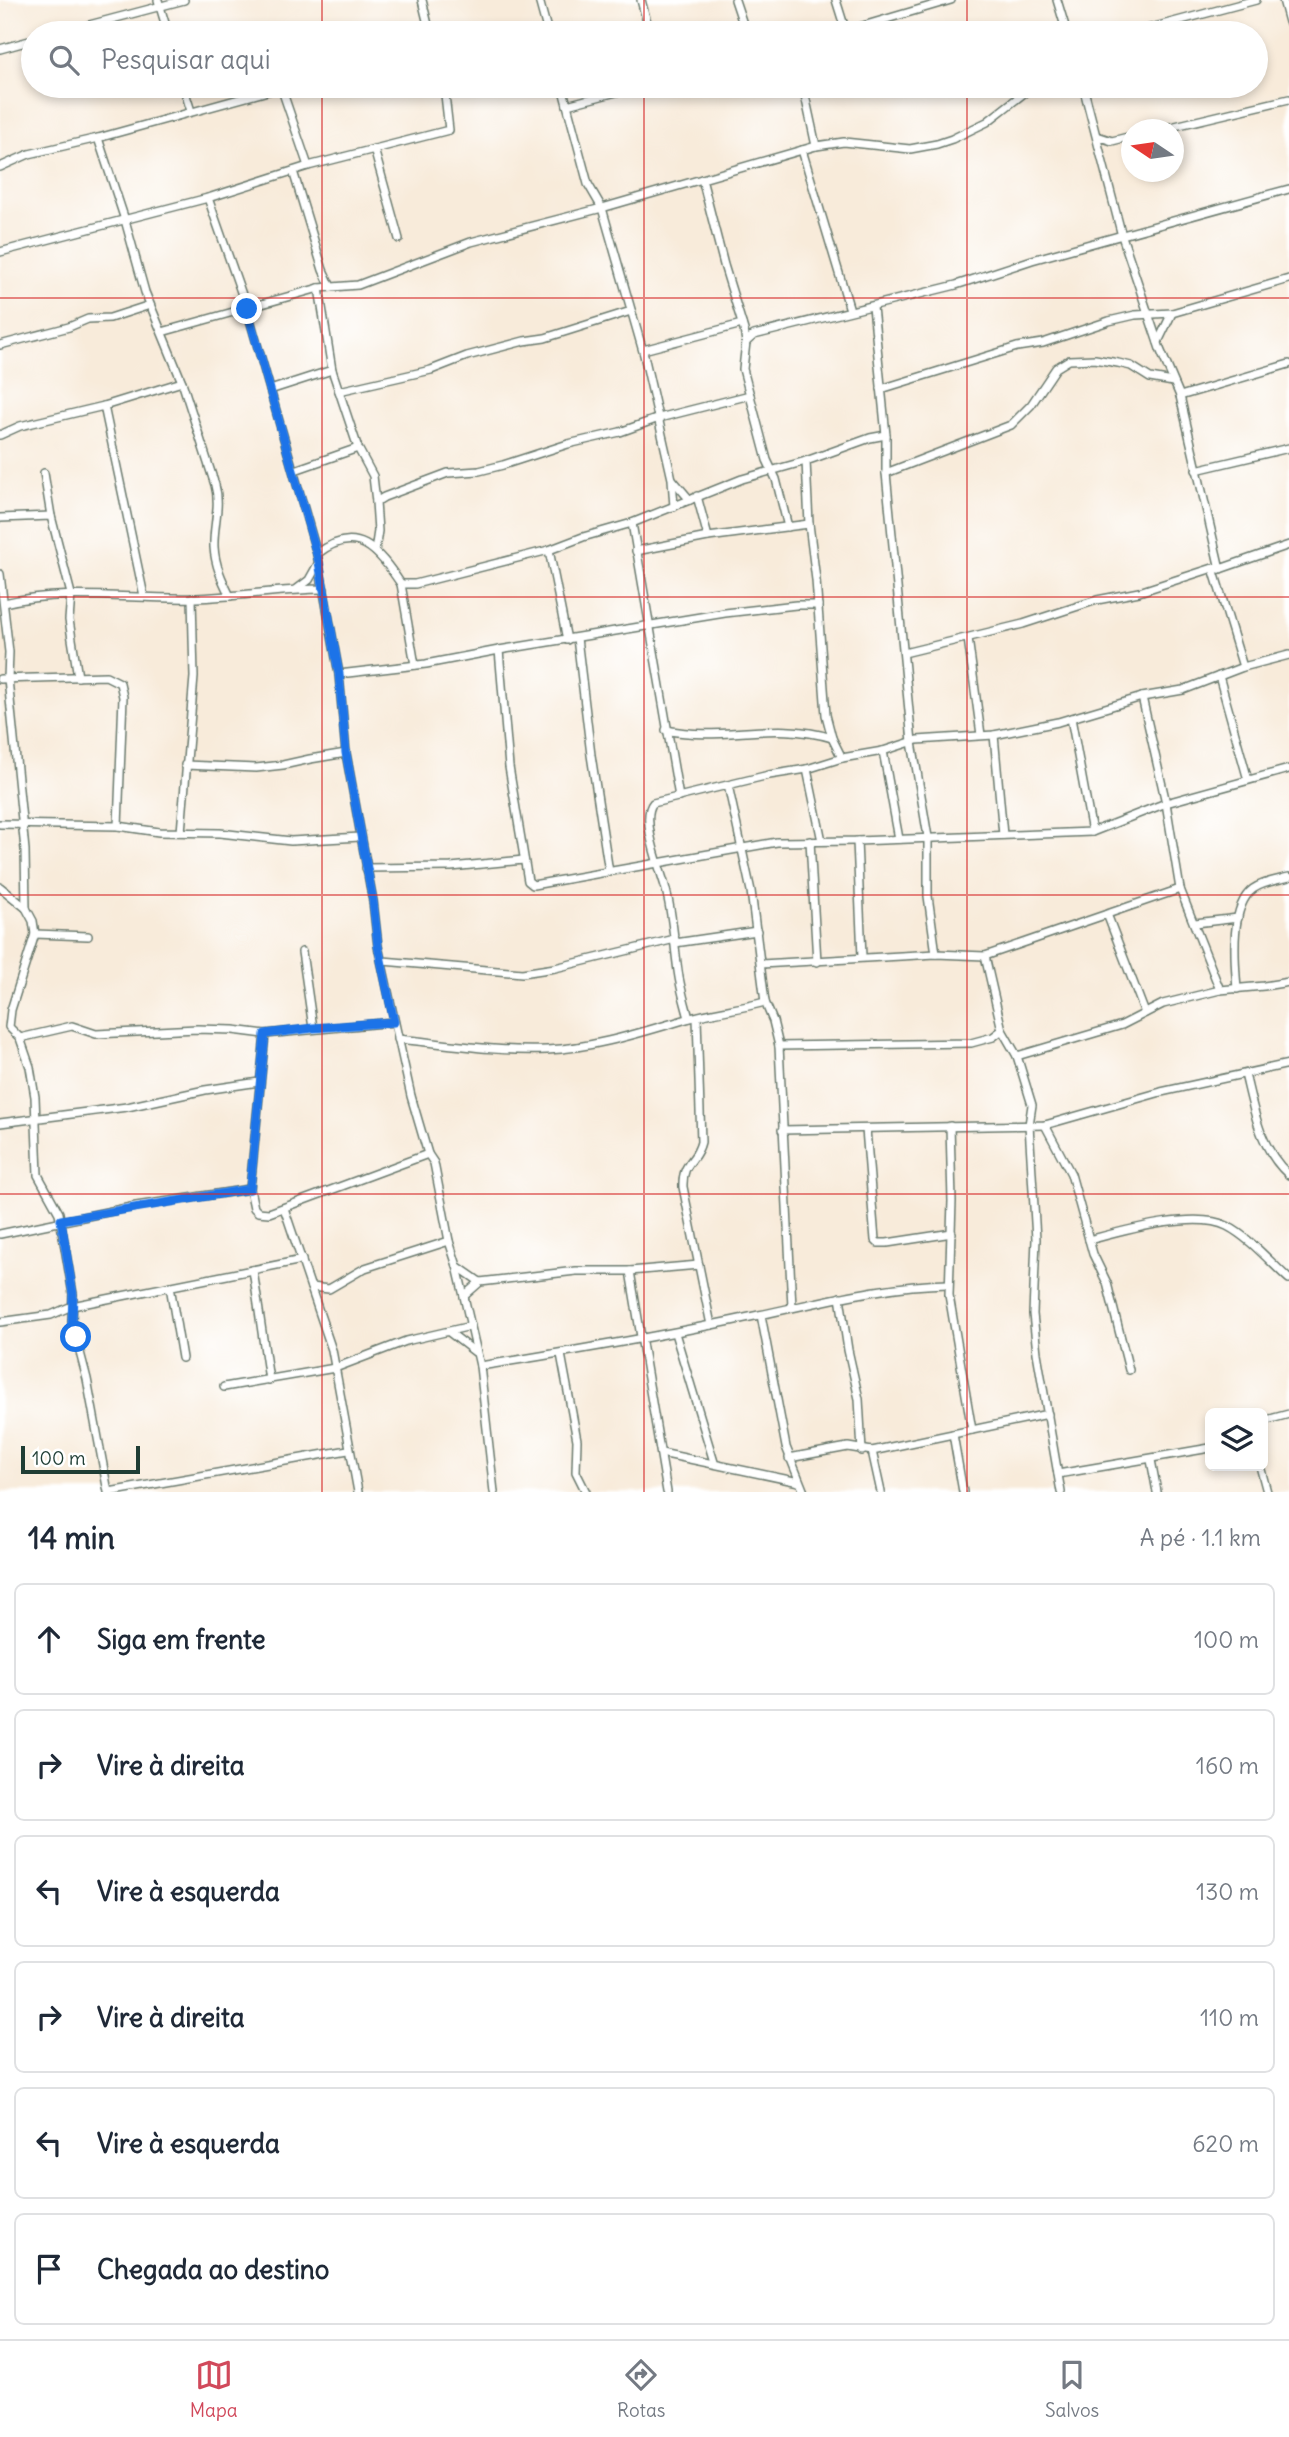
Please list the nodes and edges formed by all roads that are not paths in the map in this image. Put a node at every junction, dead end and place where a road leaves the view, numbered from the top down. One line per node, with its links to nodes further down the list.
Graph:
1 (184, 0): 11 (street)
2 (422, 0): 14 (street)
3 (540, 0): 15 (street)
4 (640, 0): 16 (street)
5 (735, 0): 17 (street)
6 (836, 0): 18 (street)
7 (951, 0): 19 (street)
8 (1057, 0): 20 (street)
9 (1256, 0): 21 (street)
10 (1283, 0): 22 (street)
11 (159, 3): 12 (street); 13 (street)
12 (99, 21)
13 (164, 21)
14 (427, 21)
15 (545, 21)
16 (646, 21)
17 (742, 21)
18 (841, 21)
19 (880, 21)
20 (1063, 21)
21 (1177, 21)
22 (1289, 22)
23 (21, 43): 24 (street)
24 (0, 49)
25 (187, 98): 36 (street)
26 (241, 98): 36 (street)
27 (287, 98): 46 (street)
28 (445, 98): 43 (street)
29 (565, 98): 35 (street)
30 (594, 98): 35 (street)
31 (806, 98): 42 (street)
32 (1017, 98): 42 (street)
33 (1086, 98): 38 (street)
34 (1289, 99): 37 (street)
35 (567, 105): 52 (street)
36 (191, 111): 39 (street)
37 (1184, 124)
38 (1097, 136): 41 (street); 45 (street)
39 (98, 138): 47 (street); 53 (street)
40 (1121, 139): 41 (street)
41 (1112, 141): 45 (street)
42 (816, 146): 44 (street)
43 (374, 149): 46 (street); 55 (street)
44 (802, 149): 49 (street); 63 (street)
45 (1101, 152): 54 (street)
46 (308, 166): 48 (street)
47 (0, 167)
48 (293, 171): 51 (street); 58 (street)
49 (702, 179): 52 (street); 67 (street)
50 (1289, 189): 54 (street)
51 (208, 198): 53 (street); 62 (street)
52 (602, 208): 58 (street); 64 (street)
53 (125, 220): 56 (street); 60 (street)
54 (1122, 236): 61 (street); 66 (street)
55 (400, 239)
56 (0, 252)
57 (1289, 279): 65 (street)
58 (331, 287): 59 (street)
59 (319, 288): 62 (street); 75 (street)
60 (150, 305): 68 (street); 72 (street)
61 (873, 307): 63 (street); 78 (street)
62 (247, 309): 68 (street); 79 (street)
63 (849, 310): 69 (street)
64 (631, 311): 73 (street); 80 (street)
65 (1172, 313): 66 (street); 71 (street)
66 (1149, 314): 71 (street); 78 (street)
67 (743, 327): 69 (street); 70 (street); 73 (street)
68 (162, 332): 76 (street)
69 (754, 335): 70 (street)
70 (746, 342): 81 (street)
71 (1158, 342): 77 (street)
72 (0, 345)
73 (643, 350): 84 (street)
74 (1289, 364): 82 (street)
75 (332, 370): 79 (street); 80 (street)
76 (182, 382): 83 (street); 120 (street)
77 (1173, 382): 82 (street); 94 (street)
78 (881, 389): 86 (street)
79 (271, 390): 91 (street)
80 (339, 391): 88 (street)
81 (750, 395): 84 (street); 90 (street)
82 (1180, 396): 92 (street)
83 (104, 406): 85 (street); 119 (street)
84 (659, 418): 95 (street); 97 (street)
85 (0, 435)
86 (886, 435): 89 (street); 94 (street)
87 (1289, 447): 92 (street)
88 (358, 448): 91 (street); 97 (street)
89 (806, 461): 90 (street); 102 (street)
90 (771, 469): 96 (street); 103 (street)
91 (295, 470): 111 (street)
92 (1196, 470): 112 (street)
93 (44, 473): 99 (street)
94 (886, 473): 130 (street)
95 (672, 479): 96 (street); 98 (street)
96 (694, 498): 98 (street); 105 (street)
97 (376, 502): 104 (street)
98 (674, 507): 101 (street)
99 (51, 516): 100 (street); 118 (street)
100 (0, 518)
101 (632, 523): 108 (street); 110 (street)
102 (809, 524): 103 (street); 124 (street)
103 (789, 527): 105 (street)
104 (378, 531): 106 (street); 109 (street)
105 (708, 537): 110 (street)
106 (364, 541): 109 (street); 111 (street)
107 (1289, 545): 112 (street)
108 (549, 550): 115 (street); 128 (street)
109 (375, 551): 114 (street)
110 (636, 551): 125 (street)
111 (318, 558): 116 (street); 117 (street)
112 (1217, 569): 127 (street); 133 (street)
113 (0, 574): 123 (street)
114 (401, 584): 115 (street); 122 (street)
115 (415, 584): 122 (street)
116 (297, 589): 117 (street); 120 (street)
117 (324, 589): 134 (street)
118 (71, 594): 119 (street); 123 (street); 136 (street)
119 (144, 596): 121 (street)
120 (230, 596): 121 (street)
121 (192, 598): 148 (street)
122 (404, 600): 132 (street)
123 (4, 603): 137 (street)
124 (818, 605): 125 (street); 143 (street)
125 (651, 626): 126 (street); 140 (street)
126 (577, 638): 128 (street); 171 (street)
127 (968, 638): 130 (street); 141 (street)
128 (568, 640): 129 (street)
129 (499, 650): 132 (street); 168 (street)
130 (904, 653): 144 (street)
131 (1289, 655): 133 (street)
132 (415, 665): 134 (street)
133 (1243, 667): 135 (street)
134 (339, 674): 146 (street)
135 (1219, 676): 138 (street); 151 (street)
136 (78, 677): 137 (street); 157 (street)
137 (4, 679): 155 (street)
138 (1142, 697): 139 (street); 154 (street)
139 (1071, 718): 142 (street); 159 (street)
140 (666, 730): 143 (street); 153 (street)
141 (981, 735): 142 (street); 144 (street)
142 (994, 735): 160 (street)
143 (832, 738): 147 (street)
144 (912, 742): 145 (street); 162 (street)
145 (883, 751): 147 (street); 163 (street)
146 (346, 753): 148 (street); 161 (street)
147 (842, 758): 149 (street)
148 (185, 765): 158 (street)
149 (807, 769): 152 (street); 165 (street)
150 (1289, 769): 151 (street)
151 (1248, 780): 154 (street)
152 (728, 785): 153 (street); 167 (street)
153 (679, 797): 169 (street)
154 (1167, 803): 159 (street); 174 (street)
155 (22, 823): 156 (street); 157 (street); 175 (street)
156 (0, 824)
157 (118, 826): 158 (street)
158 (181, 832): 161 (street)
159 (1092, 832): 160 (street)
160 (1003, 835): 162 (street)
161 (360, 837): 170 (street)
162 (928, 837): 163 (street); 184 (street)
163 (899, 839): 166 (street)
164 (810, 841): 165 (street); 167 (street); 188 (street)
165 (822, 841): 166 (street)
166 (857, 841): 186 (street)
167 (742, 848): 169 (street); 179 (street)
168 (524, 860): 170 (street); 171 (street)
169 (657, 863): 171 (street); 182 (street)
170 (366, 868): 187 (street)
171 (609, 872)
172 (1289, 877): 177 (street)
173 (0, 887): 175 (street)
174 (1180, 889): 176 (street); 178 (street)
175 (26, 908): 180 (street)
176 (1107, 914): 185 (street); 194 (street)
177 (1238, 918): 178 (street); 191 (street)
178 (1195, 923): 192 (street)
179 (757, 931): 182 (street); 189 (street)
180 (35, 934): 181 (street); 200 (street)
181 (88, 936)
182 (675, 941): 187 (street); 195 (street)
183 (302, 952): 197 (street)
184 (936, 954): 185 (street); 186 (street)
185 (985, 956): 198 (street)
186 (862, 957): 188 (street)
187 (383, 961): 196 (street)
188 (817, 962): 189 (street)
189 (761, 964): 193 (street)
190 (1289, 982): 191 (street)
191 (1237, 989): 192 (street)
192 (1220, 990): 194 (street)
193 (765, 1002): 195 (street); 202 (street)
194 (1146, 1013): 203 (street)
195 (693, 1018): 201 (street); 225 (street)
196 (394, 1022): 197 (street); 201 (street)
197 (313, 1028): 199 (street)
198 (1002, 1030): 202 (street); 203 (street)
199 (265, 1034): 200 (street); 207 (street)
200 (20, 1038): 208 (street)
201 (398, 1039): 215 (street)
202 (779, 1046): 214 (street)
203 (1017, 1056): 210 (street)
204 (1285, 1065): 205 (street); 206 (street)
205 (1289, 1072)
206 (1245, 1074): 211 (street); 216 (street)
207 (259, 1082): 208 (street); 217 (street)
208 (35, 1119): 209 (street); 219 (street)
209 (0, 1123)
210 (1029, 1125): 211 (street); 212 (street); 253 (street)
211 (1045, 1125): 222 (street)
212 (950, 1126): 213 (street); 220 (street)
213 (866, 1129): 214 (street); 220 (street)
214 (782, 1130): 237 (street)
215 (428, 1154): 218 (street); 223 (street)
216 (1289, 1175)
217 (250, 1189): 218 (street); 219 (street)
218 (284, 1208): 224 (street)
219 (61, 1220): 221 (street); 236 (street)
220 (952, 1233): 231 (street)
221 (0, 1234)
222 (1089, 1240): 229 (street); 250 (street)
223 (449, 1241): 226 (street); 233 (street)
224 (302, 1260): 227 (street); 233 (street)
225 (699, 1265): 228 (street); 240 (street)
226 (457, 1266): 230 (street); 234 (street)
227 (253, 1270): 232 (street); 251 (street)
228 (630, 1271): 230 (street); 244 (street)
229 (1289, 1279)
230 (480, 1282): 234 (street)
231 (948, 1283): 235 (street); 256 (street)
232 (170, 1286): 236 (street); 247 (street)
233 (311, 1287): 249 (street)
234 (464, 1296): 241 (street)
235 (840, 1297): 237 (street); 260 (street)
236 (72, 1306): 239 (street); 269 (street)
237 (792, 1307): 238 (street)
238 (761, 1315): 240 (street); 263 (street)
239 (0, 1322)
240 (711, 1325): 243 (street)
241 (471, 1326): 242 (street); 245 (street)
242 (449, 1332): 245 (street); 249 (street)
243 (675, 1333): 244 (street); 265 (street)
244 (640, 1339): 246 (street); 262 (street)
245 (476, 1352): 248 (street)
246 (561, 1354): 248 (street); 272 (street)
247 (182, 1358)
248 (480, 1366): 271 (street)
249 (335, 1368): 251 (street); 259 (street)
250 (1129, 1370)
251 (268, 1380): 252 (street)
252 (224, 1387)
253 (1048, 1413): 256 (street); 267 (street)
254 (1289, 1414): 255 (street)
255 (1268, 1420)
256 (972, 1430): 257 (street)
257 (953, 1434): 261 (street); 276 (street)
258 (1205, 1449): 264 (street)
259 (348, 1450): 269 (street); 270 (street)
260 (862, 1451): 261 (street); 263 (street)
261 (872, 1451): 275 (street)
262 (661, 1453): 265 (street); 273 (street)
263 (789, 1458): 268 (street)
264 (1151, 1460): 267 (street); 278 (street)
265 (714, 1462): 268 (street)
266 (1261, 1471): 279 (street)
267 (1058, 1474): 277 (street)
268 (799, 1482): 274 (street)
269 (109, 1492)
270 (358, 1492)
271 (494, 1492)
272 (586, 1492)
273 (667, 1492)
274 (804, 1492)
275 (881, 1492)
276 (963, 1492)
277 (1061, 1492)
278 (1157, 1492)
279 (1267, 1492)

